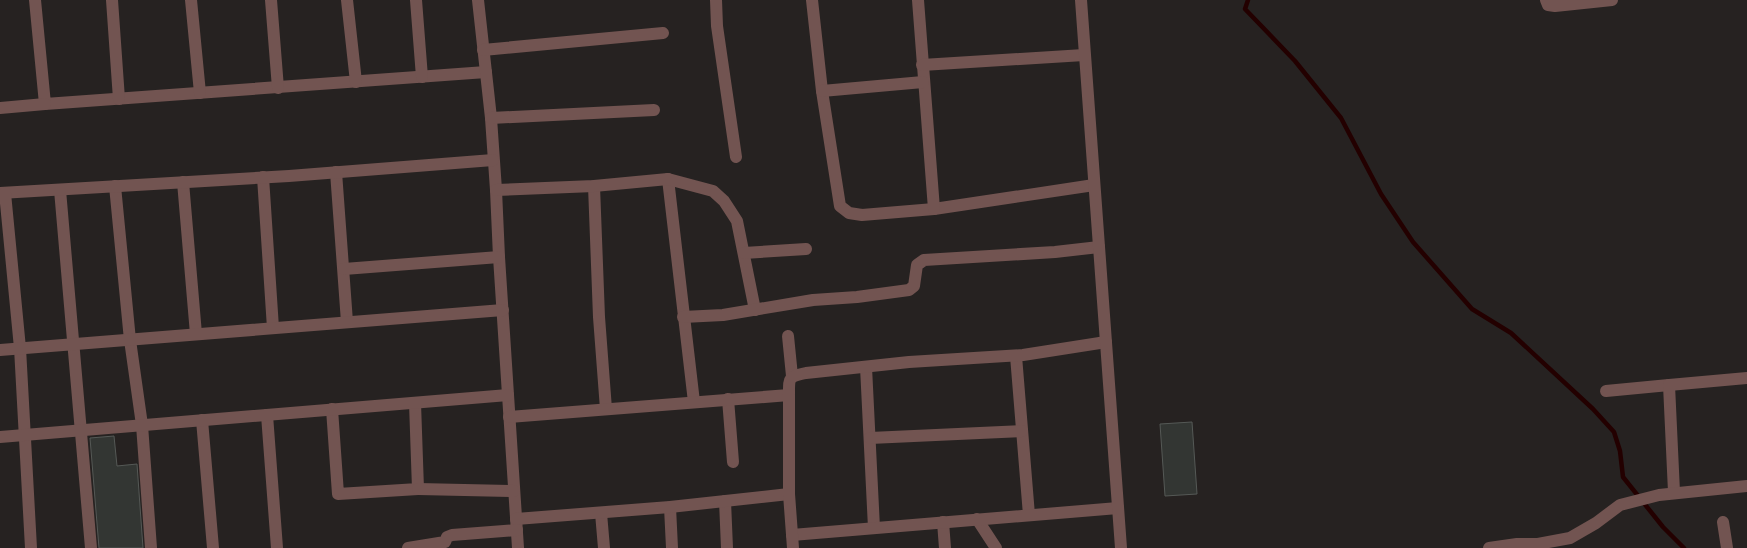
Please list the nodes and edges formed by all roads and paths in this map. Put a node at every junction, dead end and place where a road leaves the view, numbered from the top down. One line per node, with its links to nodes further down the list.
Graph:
1 (35, 0): 26 (street)
2 (112, 0): 25 (street)
3 (192, 0): 24 (street)
4 (271, 0): 22 (street)
5 (347, 0): 20 (street)
6 (416, 0): 19 (street)
7 (478, 0): 15 (street)
8 (716, 0): 30 (street)
9 (812, 0): 23 (street)
10 (918, 0): 17 (street)
11 (1081, 0): 16 (street)
12 (1546, 0): 13 (street)
13 (1612, 0)
14 (663, 33): 15 (street)
15 (482, 50): 18 (street)
16 (1084, 56): 17 (street); 36 (street)
17 (922, 65): 21 (street)
18 (486, 72): 19 (street); 29 (street)
19 (422, 77): 20 (street)
20 (356, 82): 22 (street)
21 (923, 82): 23 (street); 42 (street)
22 (278, 88): 24 (street)
23 (822, 91): 42 (street)
24 (200, 93): 25 (street)
25 (120, 99): 26 (street)
26 (46, 104): 27 (street)
27 (0, 108)
28 (654, 110): 29 (street)
29 (491, 118): 31 (street)
30 (736, 157)
31 (493, 160): 32 (street); 40 (street)
32 (336, 172): 33 (street); 47 (street)
33 (263, 177): 35 (street); 52 (street)
34 (668, 179): 38 (street); 45 (street); 50 (street)
35 (183, 182): 37 (street); 53 (street)
36 (1094, 185): 42 (street); 43 (street)
37 (115, 186): 39 (street); 55 (street)
38 (594, 186): 40 (street); 71 (street)
39 (60, 190): 41 (street); 57 (street)
40 (496, 190): 46 (street)
41 (2, 193): 58 (street)
42 (934, 209)
43 (1099, 247): 49 (street); 56 (street)
44 (806, 249): 45 (street)
45 (744, 253): 49 (street)
46 (499, 257): 47 (street); 48 (street)
47 (344, 269): 51 (street)
48 (503, 310): 51 (street); 66 (street)
49 (754, 310): 50 (street)
50 (683, 317): 69 (street)
51 (347, 322): 52 (street)
52 (273, 328): 53 (street)
53 (196, 334): 55 (street)
54 (788, 336): 62 (street)
55 (130, 340): 57 (street); 76 (street)
56 (1106, 342): 60 (street); 90 (street)
57 (74, 344): 58 (street); 77 (street)
58 (20, 348): 59 (street); 79 (street)
59 (0, 350)
60 (1016, 356): 61 (street); 78 (street)
61 (866, 367): 62 (street); 81 (street)
62 (792, 376): 67 (street)
63 (1747, 378): 64 (street)
64 (1669, 385): 65 (street); 86 (street)
65 (1606, 391)
66 (508, 395): 70 (street); 74 (street)
67 (788, 395): 68 (street); 87 (street)
68 (728, 399): 69 (street); 82 (street)
69 (694, 402): 71 (street)
70 (415, 403): 72 (street); 84 (street)
71 (606, 409): 74 (street)
72 (332, 410): 73 (street); 84 (street)
73 (267, 415): 75 (street); 104 (street)
74 (509, 417): 85 (street)
75 (202, 420): 76 (street); 103 (street)
76 (142, 425): 77 (street); 102 (street)
77 (82, 430): 79 (street); 101 (street)
78 (1022, 431): 81 (street); 92 (street)
79 (25, 435): 80 (street); 100 (street)
80 (0, 437)
81 (870, 438): 97 (street)
82 (733, 462)
83 (1747, 486): 86 (street)
84 (418, 489): 85 (street)
85 (514, 491): 96 (street)
86 (1674, 492): 99 (street)
87 (789, 494): 88 (street); 98 (street)
88 (725, 501): 89 (street); 109 (street)
89 (670, 507): 91 (street); 108 (street)
90 (1118, 508): 92 (street); 113 (street)
91 (601, 513): 96 (street); 107 (street)
92 (1029, 515): 93 (street)
93 (977, 519): 94 (street); 112 (street)
94 (943, 522): 97 (street); 111 (street)
95 (1723, 522): 115 (street)
96 (516, 524): 105 (street); 106 (street)
97 (874, 528): 98 (street)
98 (792, 535): 110 (street)
99 (1539, 546): 114 (street)
100 (31, 548)
101 (91, 548)
102 (151, 548)
103 (213, 548)
104 (277, 548)
105 (408, 548)
106 (518, 548)
107 (604, 548)
108 (672, 548)
109 (727, 548)
110 (793, 548)
111 (945, 548)
112 (996, 548)
113 (1121, 548)
114 (1489, 548)
115 (1727, 548)

